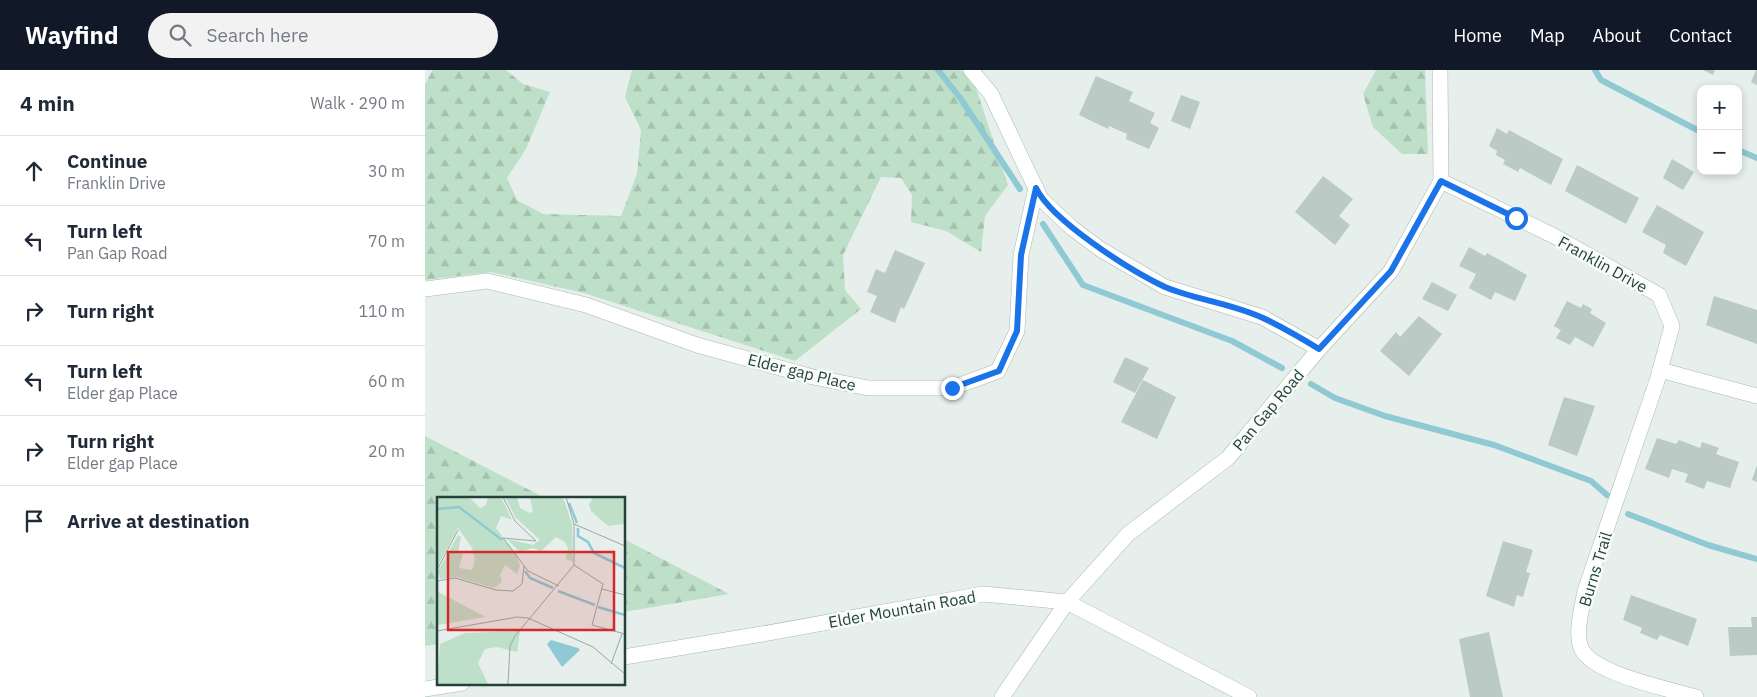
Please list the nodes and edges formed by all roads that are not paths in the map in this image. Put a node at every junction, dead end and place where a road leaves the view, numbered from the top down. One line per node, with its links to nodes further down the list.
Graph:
1 (971, 70): 4 (street)
2 (1440, 70): 3 (street, Pan Gap Road)
3 (1441, 181): 6 (street, Pan Gap Road); 7 (street, Franklin Drive)
4 (1036, 188): 5 (street, Elder gap Place); 6 (street)
5 (425, 289)
6 (1319, 349): 9 (street, Pan Gap Road)
7 (1661, 370): 8 (street); 15 (street, Burns Trail)
8 (1757, 396)
9 (1067, 602): 10 (street, Elder Mountain Road); 13 (street, Pan Gap Road); 14 (street, Elder Mountain Road)
10 (625, 657)
11 (455, 684): 12 (street)
12 (425, 689)
13 (1002, 697)
14 (1249, 697)
15 (1696, 697)

